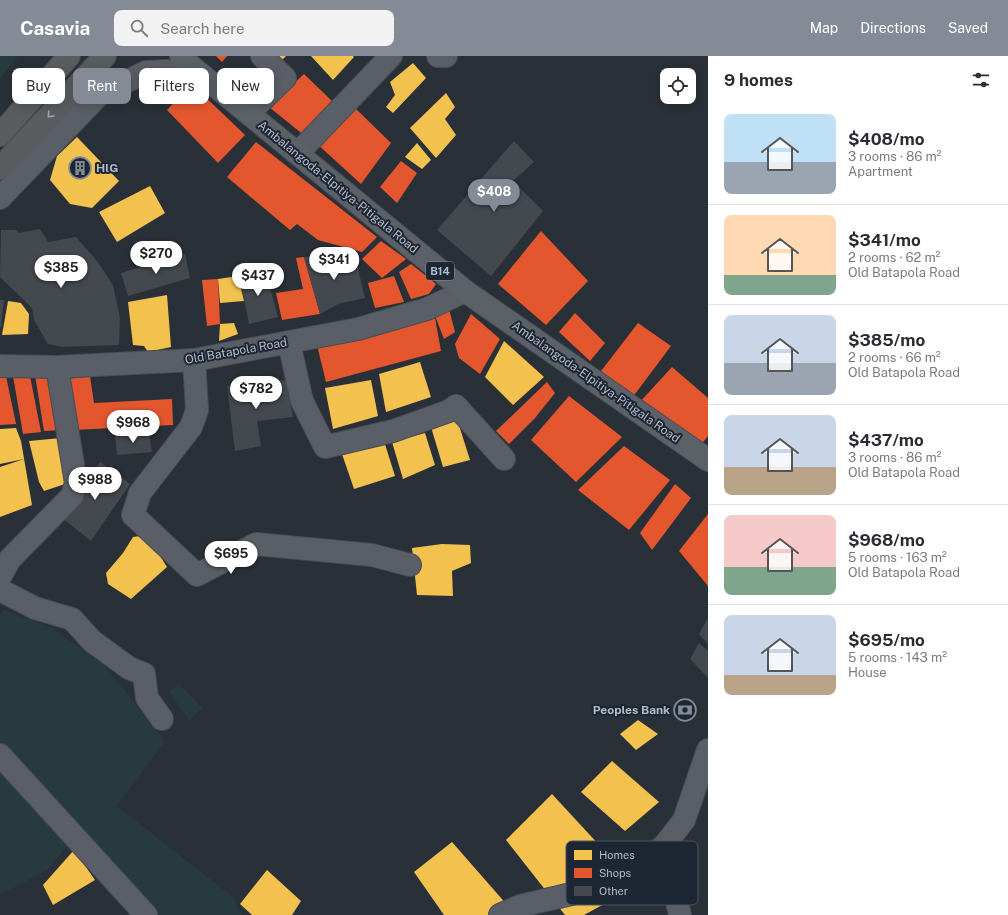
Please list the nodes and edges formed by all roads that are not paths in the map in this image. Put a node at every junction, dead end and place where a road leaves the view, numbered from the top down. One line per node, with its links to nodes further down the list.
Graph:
1 (69, 56): 10 (highway)
2 (105, 56): 12 (highway, one-way to 12)
3 (262, 56): 9 (street)
4 (392, 56): 11 (street)
5 (438, 56): 6 (street)
6 (446, 56)
7 (179, 58): 8 (main road, Ambalangoda-Elpitiya-Pitigala Road / B14)
8 (215, 85): 9 (main road, Ambalangoda-Elpitiya-Pitigala Road / B14); 13 (street)
9 (249, 113): 11 (main road, Ambalangoda-Elpitiya-Pitigala Road / B14)
10 (0, 135)
11 (298, 154): 14 (main road, Ambalangoda-Elpitiya-Pitigala Road / B14)
12 (0, 168)
13 (0, 198)
14 (465, 291): 15 (street, Old Batapola Road); 20 (main road, Ambalangoda-Elpitiya-Pitigala Road / B14)
15 (289, 343): 16 (street, Old Batapola Road); 19 (street)
16 (194, 360): 18 (street, Old Batapola Road); 22 (street)
17 (0, 366): 18 (street, Old Batapola Road)
18 (57, 367): 21 (street)
19 (504, 459)
20 (708, 460)
21 (3, 562)
22 (410, 565)
23 (0, 590): 24 (street)
24 (162, 719)
25 (708, 750): 27 (street)
26 (0, 755): 30 (street)
27 (668, 841)
28 (566, 895): 31 (street)
29 (678, 905): 32 (street)
30 (146, 915)
31 (500, 915)
32 (680, 915)

